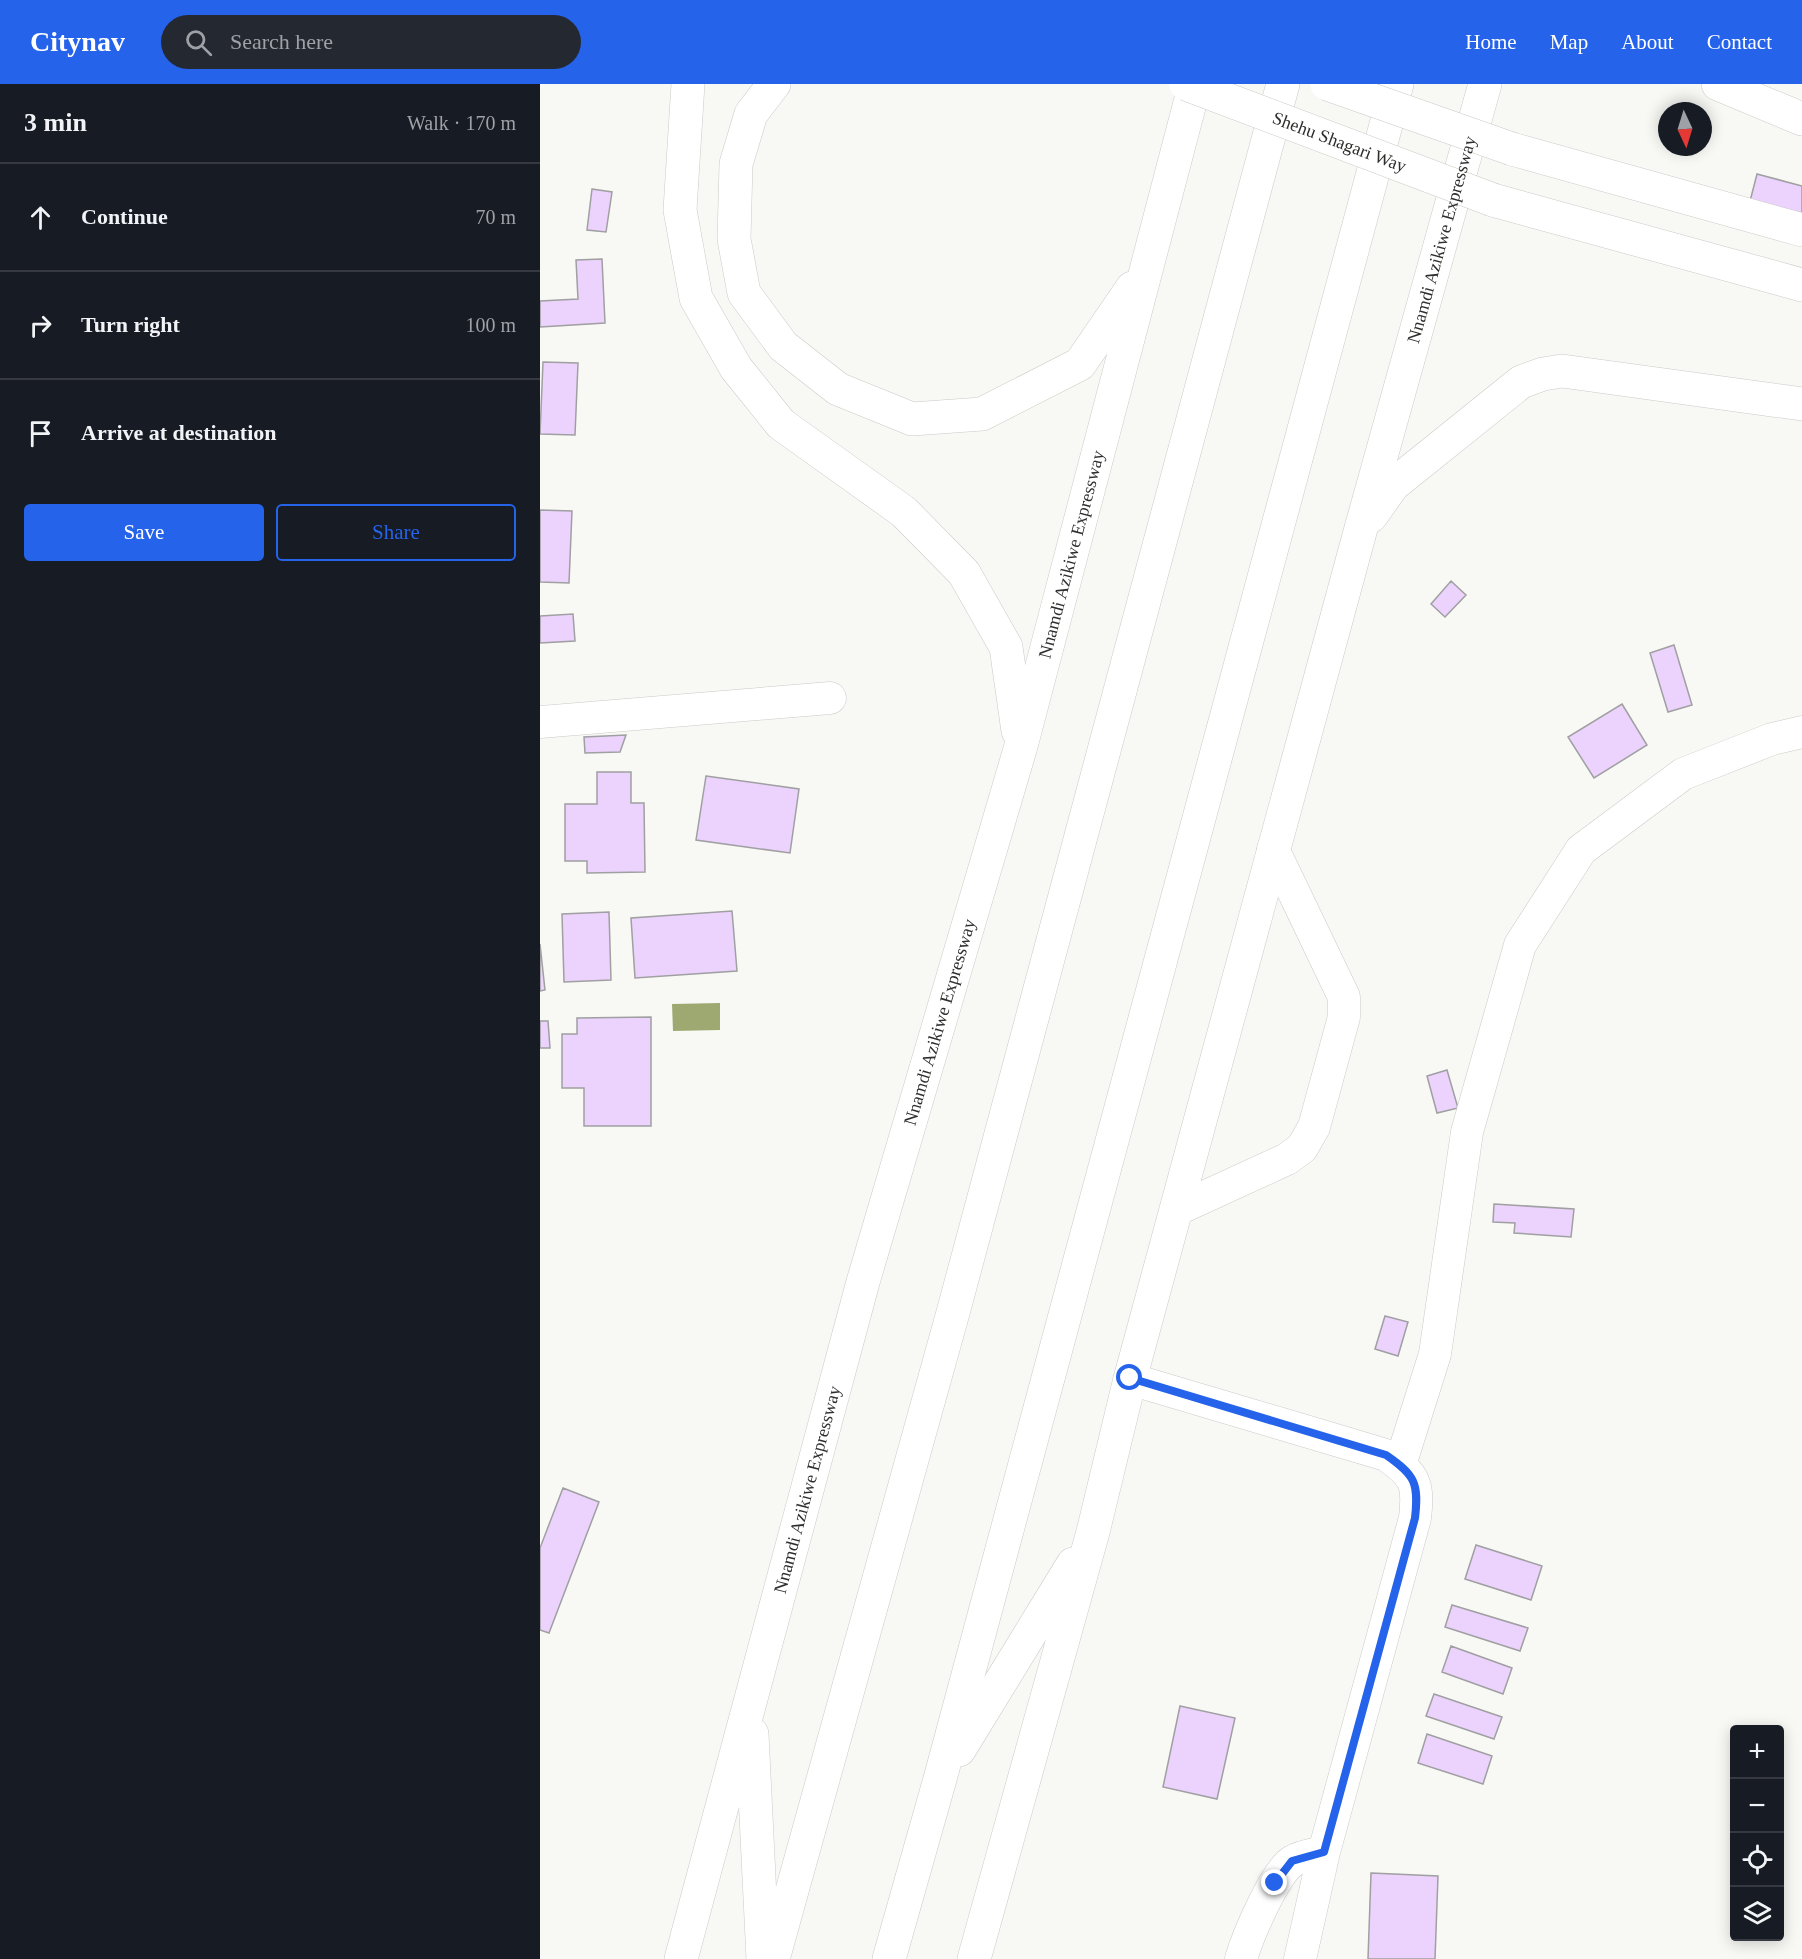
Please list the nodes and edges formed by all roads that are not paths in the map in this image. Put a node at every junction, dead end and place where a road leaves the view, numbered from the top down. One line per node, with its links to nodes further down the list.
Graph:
1 (687, 84): 19 (main road)
2 (774, 84): 12 (main road)
3 (1186, 84): 13 (main road, Shehu Shagari Way, bridge)
4 (1195, 84): 12 (main road, Nnamdi Azikiwe Expressway)
5 (1283, 84): 30 (main road)
6 (1327, 84): 11 (main road, bridge)
7 (1397, 84): 26 (main road)
8 (1485, 84): 15 (main road, Nnamdi Azikiwe Expressway)
9 (1719, 84): 10 (main road)
10 (1802, 119)
11 (1802, 230)
12 (1146, 267): 19 (main road, Nnamdi Azikiwe Expressway)
13 (1802, 285)
14 (1802, 404): 15 (main road)
15 (1359, 532): 20 (main road, Nnamdi Azikiwe Expressway)
16 (830, 698): 17 (street)
17 (540, 722)
18 (1802, 732): 23 (street)
19 (1021, 746): 25 (main road, Nnamdi Azikiwe Expressway)
20 (1273, 849): 21 (main road, Nnamdi Azikiwe Expressway); 21 (street)
21 (1176, 1210): 22 (main road, Nnamdi Azikiwe Expressway)
22 (1130, 1378): 23 (street); 24 (main road, Nnamdi Azikiwe Expressway)
23 (1400, 1465): 27 (street)
24 (1093, 1532): 26 (main road); 32 (main road, Nnamdi Azikiwe Expressway)
25 (750, 1705): 28 (main road, Nnamdi Azikiwe Expressway); 29 (main road)
26 (940, 1779): 31 (main road)
27 (1324, 1852): 33 (street); 34 (street)
28 (681, 1959)
29 (763, 1959)
30 (773, 1959)
31 (889, 1959)
32 (974, 1959)
33 (1241, 1959)
34 (1300, 1959)

